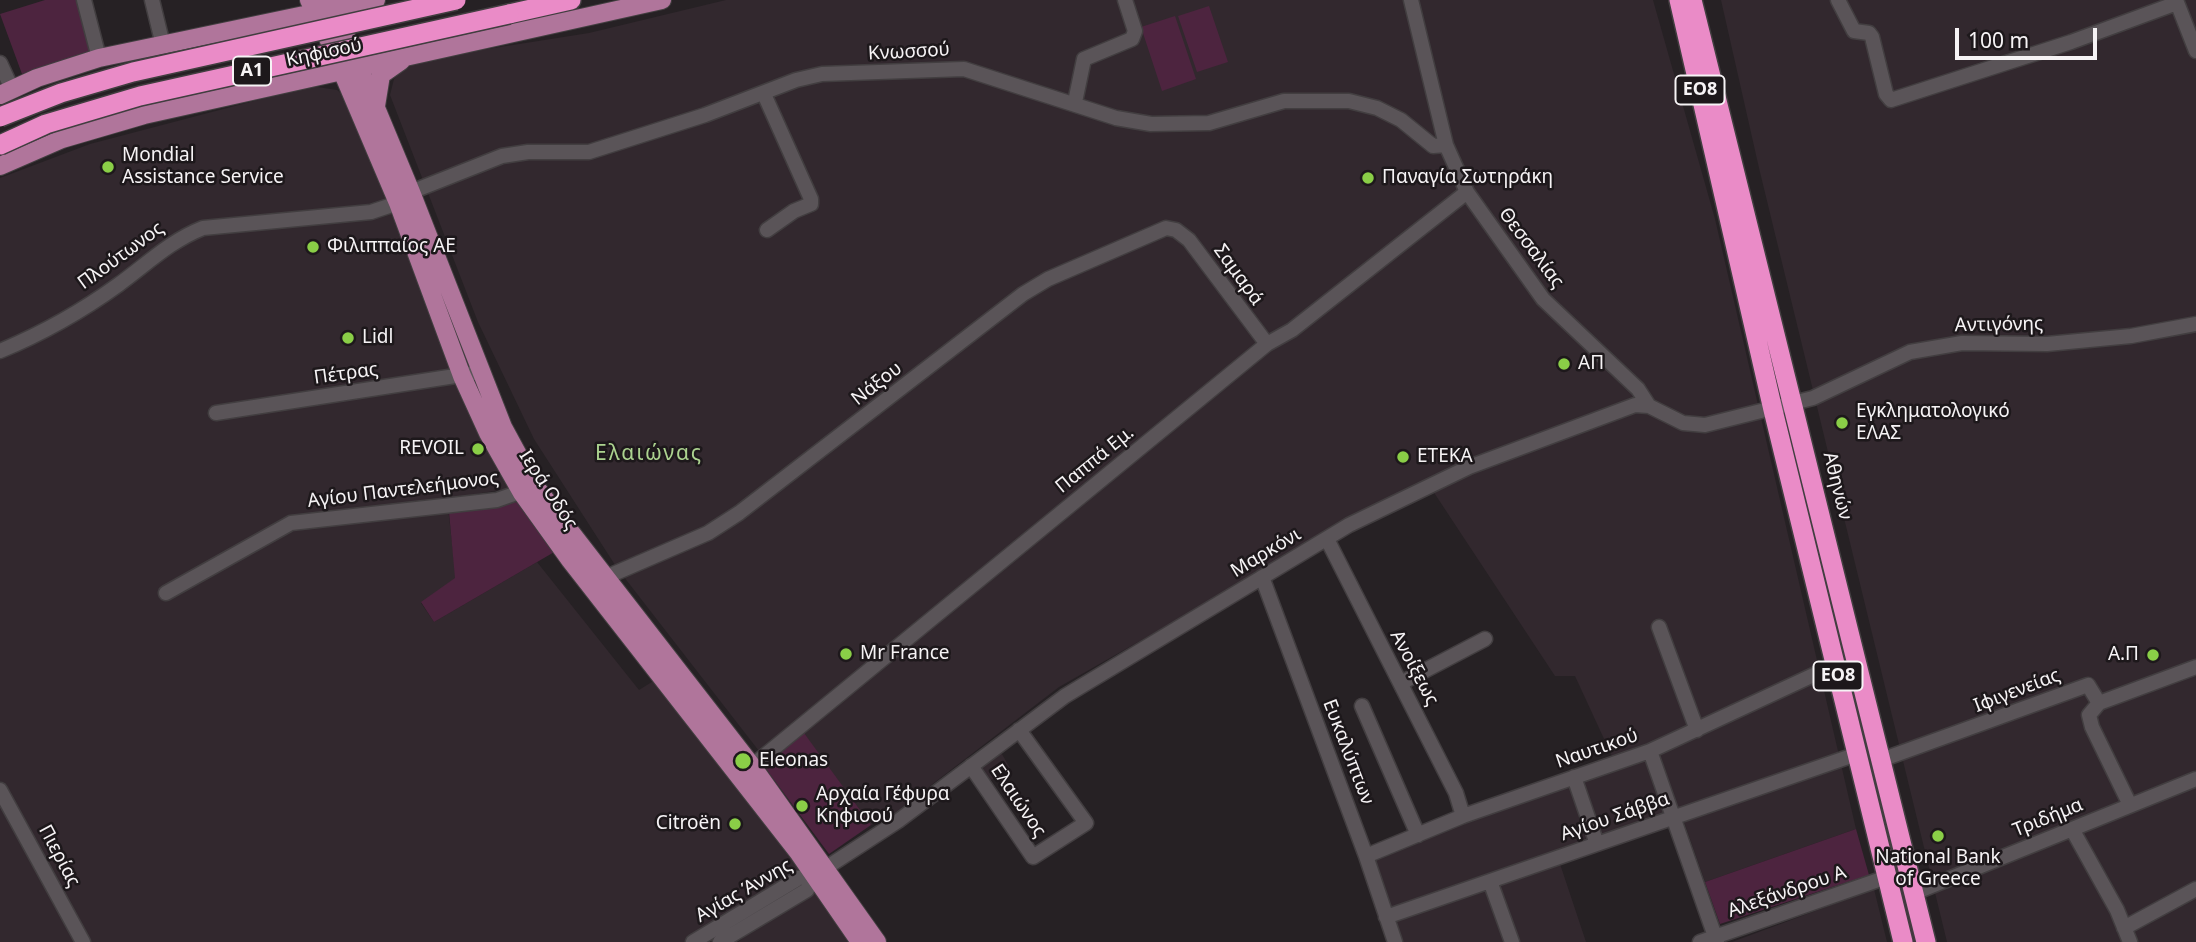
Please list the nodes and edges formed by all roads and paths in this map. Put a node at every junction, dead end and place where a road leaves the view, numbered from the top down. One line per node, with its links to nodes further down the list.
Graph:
1 (85, 0): 27 (street)
2 (152, 0): 24 (street)
3 (298, 0): 20 (main road)
4 (366, 0): 18 (main road)
5 (390, 0): 23 (main road)
6 (456, 0): 39 (highway, Α1, bridge)
7 (571, 0): 40 (highway, Α1, bridge)
8 (652, 0): 19 (main road)
9 (662, 0): 19 (main road, Κηφισού)
10 (1125, 0): 36 (street)
11 (1411, 0): 41 (street, Θεσσαλίας)
12 (1667, 0): 48 (highway)
13 (1679, 0): 48 (highway, ΕΟ8)
14 (1692, 0): 47 (highway, Αθηνών / ΕΟ8)
15 (1705, 0): 47 (highway)
16 (1838, 0): 17 (street)
17 (2177, 2): 25 (street)
18 (321, 5): 20 (main road); 21 (main road, Ιερά Οδός); 23 (main road, Ιερά Οδός)
19 (622, 8): 26 (main road, Κηφισού)
20 (272, 23): 21 (main road); 22 (main road)
21 (327, 36): 23 (main road); 30 (main road, Ιερά Οδός); 32 (main road)
22 (191, 39): 24 (main road); 35 (main road)
23 (349, 44): 26 (main road); 29 (main road, Ιερά Οδός); 30 (main road)
24 (163, 45): 27 (main road)
25 (2196, 51)
26 (418, 54): 29 (main road, Κηφισού); 38 (main road)
27 (99, 58): 33 (main road)
28 (0, 63): 33 (street)
29 (359, 67): 30 (main road, Κηφισού); 38 (main road, Ιερά Οδός)
30 (341, 71): 31 (main road, Κηφισού); 37 (main road, Ιερά Οδός)
31 (310, 78): 32 (main road, Κηφισού); 37 (main road)
32 (285, 83): 35 (main road, Κηφισού)
33 (6, 92)
34 (764, 94): 36 (street, Κνωσσού); 44 (street, Κνωσσού); 45 (street)
35 (205, 101): 42 (main road, Κηφισού)
36 (1075, 102): 41 (street, Κνωσσού)
37 (355, 105): 44 (main road, Ιερά Οδός)
38 (376, 109): 44 (main road, Ιερά Οδός)
39 (0, 117)
40 (0, 145)
41 (1446, 145): 43 (street, Θεσσαλίας)
42 (0, 166)
43 (1467, 192): 50 (street, Παππά Εμ.); 55 (street, Θεσσαλίας)
44 (404, 197): 51 (street, Πλούτωνος); 52 (main road, Ιερά Οδός); 53 (main road, Ιερά Οδός)
45 (767, 230)
46 (1176, 230): 50 (street, Σαμαρά); 60 (street, Νάξου)
47 (1758, 259): 54 (highway, Αθηνών / ΕΟ8)
48 (1739, 266): 56 (highway, ΕΟ8)
49 (2196, 324): 54 (street, Αντιγόνης)
50 (1267, 344): 75 (street, Παππά Εμ.)
51 (0, 351)
52 (481, 372): 53 (street, Πέτρας); 58 (main road, Ιερά Οδός)
53 (462, 376): 57 (street, Πέτρας); 58 (main road, Ιερά Οδός)
54 (1794, 405): 56 (street, Αντιγόνης); 74 (highway, Αθηνών / ΕΟ8)
55 (1649, 407): 56 (street); 59 (street, Μαρκόνι)
56 (1773, 410): 65 (highway, ΕΟ8)
57 (216, 413)
58 (528, 490): 60 (main road, Ιερά Οδός); 62 (street, Αγίου Παντελεήμονος); 87 (main road, Ιερά Οδός)
59 (1327, 539): 61 (street, Μαρκόνι); 67 (street, Ανοίξεως)
60 (604, 578): 75 (main road, Ιερά Οδός)
61 (1262, 578): 70 (street, Μαρκόνι); 86 (street, Ευκαλύπτων)
62 (166, 593)
63 (1659, 627): 71 (street)
64 (1485, 639): 67 (street)
65 (1835, 665): 71 (street, Ναυτικού); 73 (highway, ΕΟ8)
66 (2196, 667): 68 (street)
67 (1401, 683): 81 (street, Ανοίξεως)
68 (2099, 703): 74 (street, Ιφιγενείας); 80 (street)
69 (1362, 706): 84 (street)
70 (1019, 730): 76 (street, Μαρκόνι); 76 (street, Ελαιώνος)
71 (1697, 730): 72 (street, Ναυτικού)
72 (1650, 751): 77 (street, Ναυτικού); 82 (street)
73 (1857, 754): 82 (street, Αγίου Σάββα); 88 (highway, ΕΟ8)
74 (1881, 760): 91 (highway, Αθηνών / ΕΟ8)
75 (752, 766): 87 (main road, Ιερά Οδός)
76 (971, 766): 87 (street, Μαρκόνι)
77 (1574, 777): 81 (street, Ναυτικού); 85 (street)
78 (2196, 779): 80 (street, Τριδήμα)
79 (0, 790): 95 (street, Πιερίας)
80 (2130, 806): 83 (street, Τριδήμα)
81 (1463, 816): 84 (street, Ναυτικού)
82 (1673, 818): 85 (street, Αγίου Σάββα); 94 (street)
83 (2072, 829): 91 (street, Τριδήμα); 93 (street)
84 (1418, 835): 86 (street, Ναυτικού)
85 (1597, 844): 89 (street, Αγίου Σάββα)
86 (1366, 856): 92 (street, Ευκαλύπτων)
87 (820, 871): 96 (street, Αγίας Άννης); 97 (street, Αγίας Άννης); 98 (main road, Ιερά Οδός); 99 (main road, Ιερά Οδός)
88 (1887, 877): 94 (street, Αλεξάνδρου Α); 103 (highway, ΕΟ8)
89 (1490, 881): 92 (street, Αγίου Σάββα); 101 (street)
90 (2196, 889): 93 (street)
91 (1914, 892): 104 (highway, Αθηνών / ΕΟ8)
92 (1386, 917): 100 (street, Ευκαλύπτων)
93 (2124, 928): 105 (street)
94 (1717, 939): 102 (street, Αλεξάνδρου Α)
95 (83, 942)
96 (693, 942)
97 (720, 942)
98 (860, 942)
99 (877, 942)
100 (1395, 942)
101 (1512, 942)
102 (1700, 942)
103 (1903, 942)
104 (1926, 942)
105 (2130, 942)

